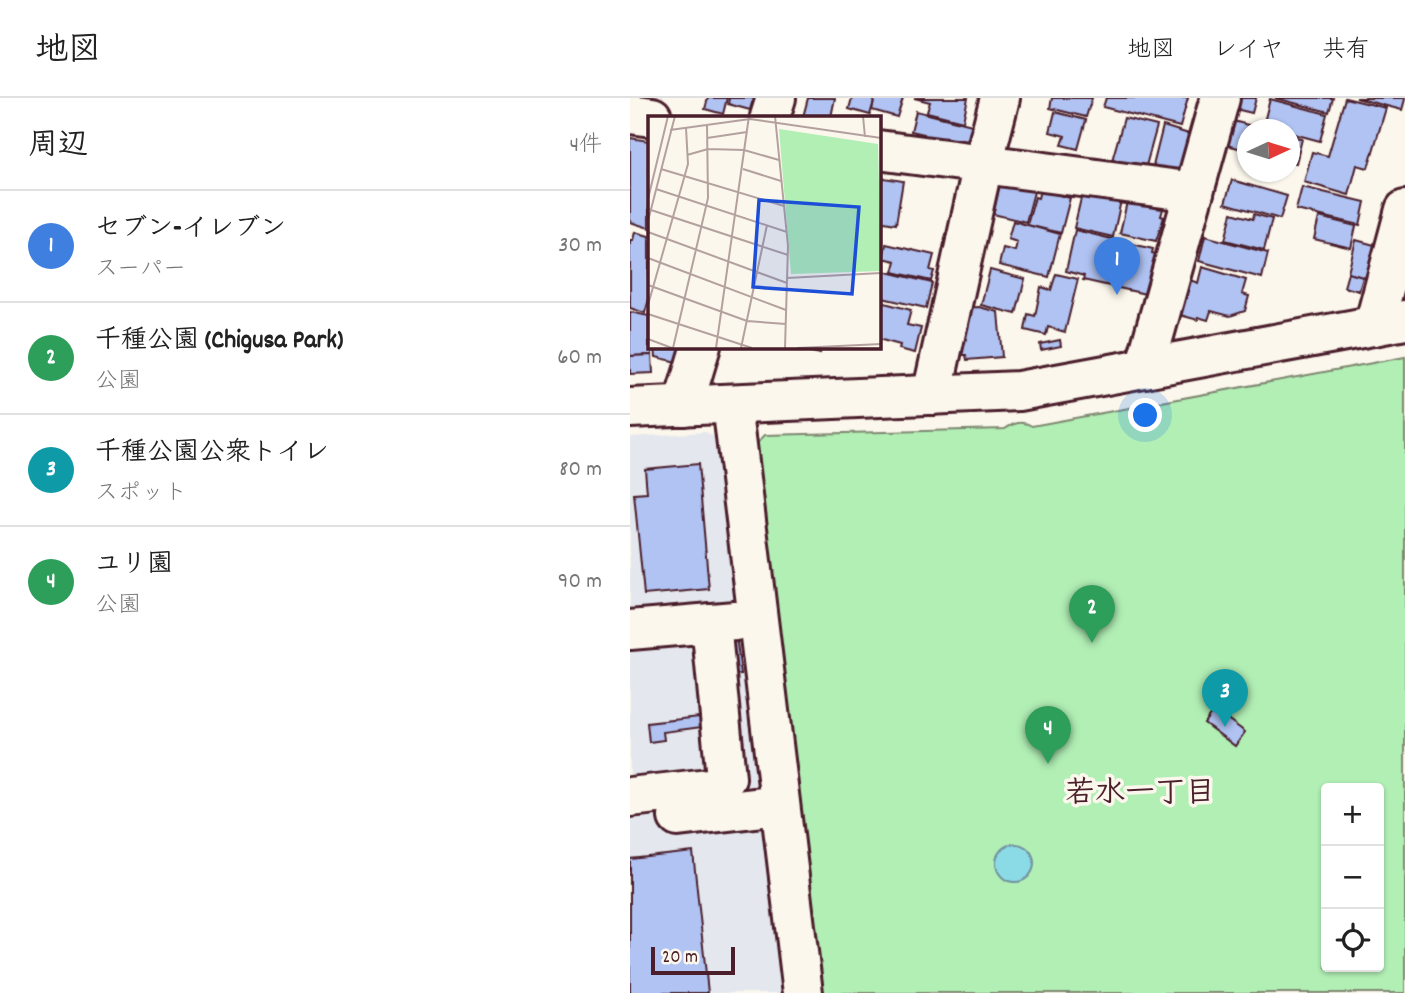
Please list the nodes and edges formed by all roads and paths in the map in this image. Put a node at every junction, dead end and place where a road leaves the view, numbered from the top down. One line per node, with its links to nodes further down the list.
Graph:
1 (776, 98): 6 (street)
2 (1000, 98): 8 (street)
3 (1220, 98): 9 (street)
4 (630, 114): 5 (street)
5 (648, 116)
6 (770, 116)
7 (880, 150): 8 (street)
8 (983, 164): 9 (street); 14 (street)
9 (1194, 192): 13 (street)
10 (1405, 210): 11 (street)
11 (1390, 323): 13 (street)
12 (700, 348): 16 (street)
13 (1145, 368): 14 (street)
14 (932, 395): 15 (street)
15 (732, 404): 16 (street); 18 (street)
16 (682, 406): 17 (street)
17 (630, 408)
18 (758, 619): 19 (street); 23 (street)
19 (711, 623): 20 (street); 22 (street)
20 (630, 630)
21 (630, 790): 22 (street)
22 (630, 797)
23 (780, 805): 24 (street); 25 (street)
24 (630, 823)
25 (803, 993)

